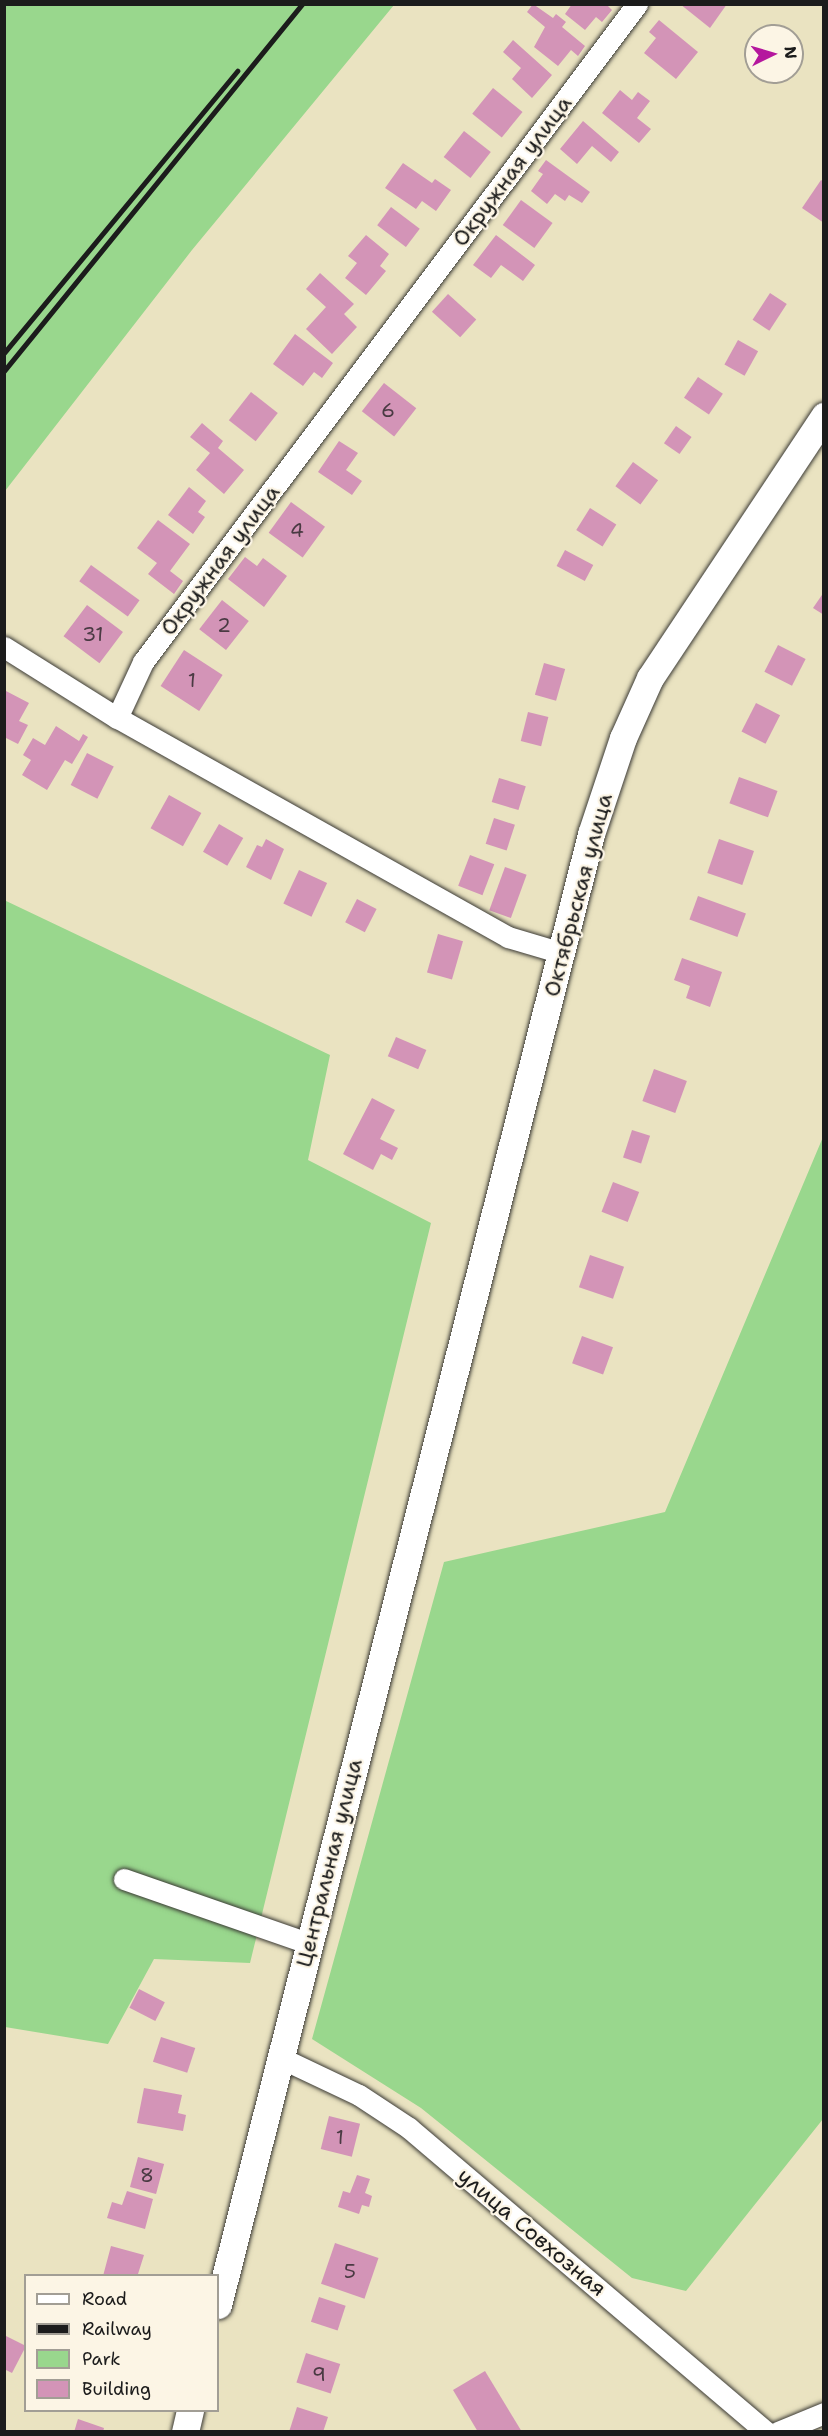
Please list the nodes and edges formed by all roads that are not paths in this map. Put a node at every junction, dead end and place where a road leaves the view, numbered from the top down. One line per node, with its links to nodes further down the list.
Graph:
1 (637, 4): 4 (street, Окружная улица)
2 (824, 416): 5 (main road, Октябрьская улица)
3 (4, 647): 4 (street)
4 (117, 718): 5 (street)
5 (562, 953): 6 (main road, Октябрьская улица)
6 (443, 1422): 8 (main road, Центральная улица)
7 (124, 1879): 8 (street)
8 (308, 1943): 9 (main road, Центральная улица)
9 (281, 2058): 10 (main road, Центральная улица); 14 (street, улица Совхозная)
10 (219, 2301)
11 (190, 2412): 13 (main road)
12 (824, 2413): 15 (street)
13 (185, 2432)
14 (766, 2432)
15 (778, 2432)

